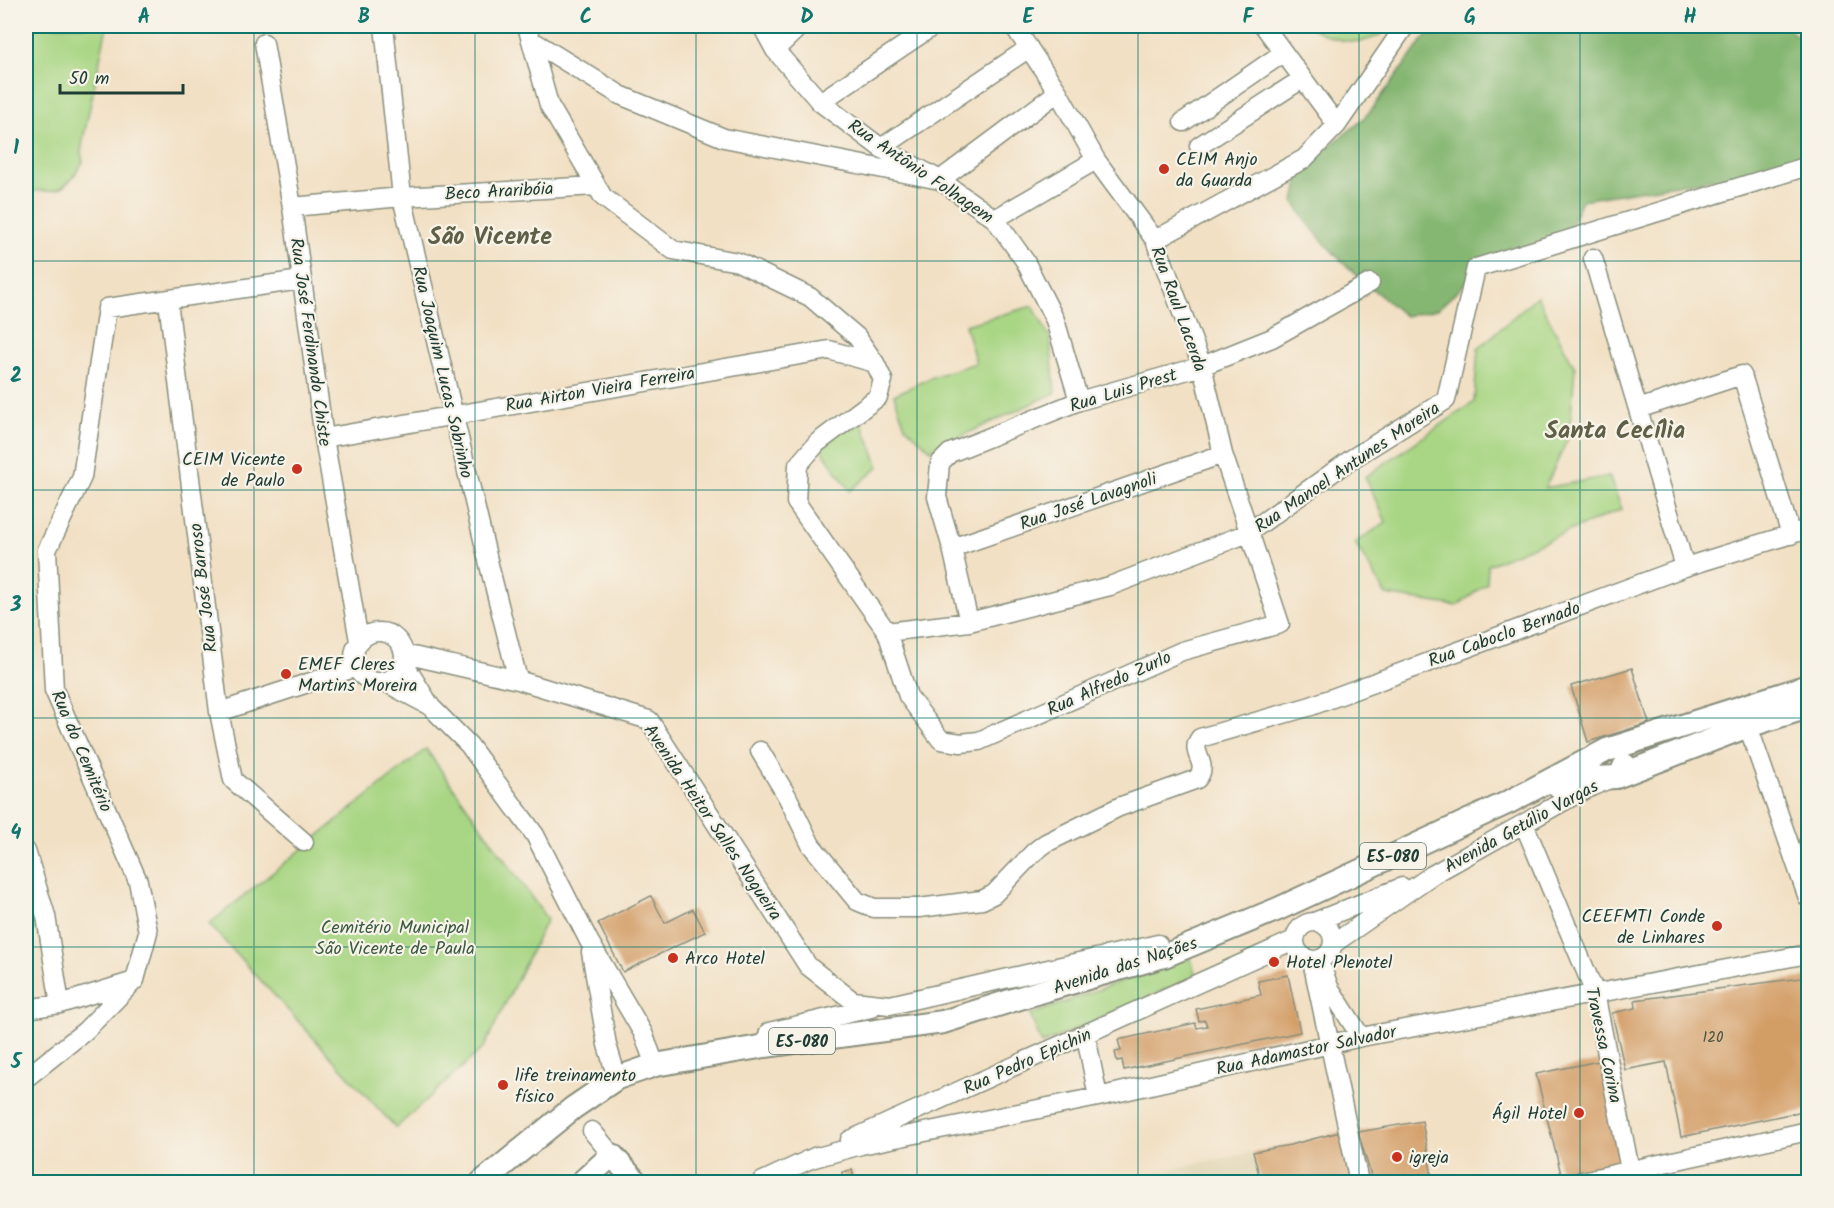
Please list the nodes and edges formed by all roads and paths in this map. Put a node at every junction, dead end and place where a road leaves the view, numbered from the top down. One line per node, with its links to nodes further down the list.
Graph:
1 (384, 26): 24 (street, Rua Joaquim Lucas Sobrinho)
2 (762, 26): 11 (street, Rua Antônio Folhagem)
3 (800, 26): 11 (street)
4 (933, 26): 15 (street)
5 (1014, 26): 10 (street, Rua Raul Lacerda)
6 (1264, 26): 12 (street)
7 (1405, 26): 17 (street)
8 (529, 29): 22 (street); 23 (street)
9 (264, 43): 25 (street, Rua José Ferdinando Chiste)
10 (1029, 48): 14 (street, Rua Raul Lacerda); 19 (street)
11 (775, 50): 15 (street, Rua Antônio Folhagem)
12 (1283, 53): 13 (street); 16 (street)
13 (1302, 79): 17 (street); 18 (street)
14 (1058, 92): 20 (street, Rua Raul Lacerda); 22 (street)
15 (820, 102): 19 (street, Rua Antônio Folhagem)
16 (1183, 122)
17 (1337, 125): 27 (street)
18 (1199, 146)
19 (881, 148): 22 (street, Rua Antônio Folhagem)
20 (1096, 160): 26 (street); 27 (street, Rua Raul Lacerda)
21 (1809, 166): 40 (street, Rua Manoel Antunes Moreira)
22 (940, 180): 26 (street, Rua Antônio Folhagem)
23 (596, 186): 24 (street, Beco Araribóia); 32 (street)
24 (402, 196): 25 (street, Beco Araribóia); 36 (street, Rua Joaquim Lucas Sobrinho)
25 (292, 207): 29 (street, Rua José Ferdinando Chiste)
26 (995, 219): 34 (street, Rua Antônio Folhagem)
27 (1155, 240): 33 (street, Rua Raul Lacerda)
28 (1593, 258): 35 (street)
29 (301, 280): 31 (street); 37 (street, Rua José Ferdinando Chiste)
30 (1370, 282): 33 (street, Rua Luis Prest)
31 (168, 301): 55 (street, Rua José Barroso); 73 (street, Rua do Cemitério)
32 (875, 363): 36 (street, Rua Airton Vieira Ferreira); 46 (street)
33 (1202, 366): 34 (street, Rua Luis Prest); 38 (street, Rua Raul Lacerda)
34 (1079, 401): 42 (street, Rua Luis Prest)
35 (1638, 409): 41 (street); 43 (street)
36 (454, 415): 37 (street, Rua Airton Vieira Ferreira); 50 (street, Rua Joaquim Lucas Sobrinho)
37 (324, 438): 47 (street, Rua José Ferdinando Chiste)
38 (1223, 454): 40 (street, Rua Raul Lacerda); 42 (street, Rua José Lavagnoli)
39 (1809, 529): 41 (street, Rua Caboclo Bernado)
40 (1248, 533): 44 (street, Rua Manoel Antunes Moreira); 45 (street, Rua Raul Lacerda)
41 (1791, 535): 43 (street, Rua Caboclo Bernado)
42 (952, 548): 44 (street)
43 (1685, 567): 57 (street, Rua Caboclo Bernado)
44 (969, 621): 46 (street, Rua Manoel Antunes Moreira)
45 (1280, 624): 46 (street, Rua Alfredo Zurlo)
46 (887, 632)
47 (359, 641): 48 (street); 49 (street)
48 (403, 658): 50 (street, Avenida Heitor Salles Nogueira); 51 (street); 53 (street)
49 (357, 667): 51 (street); 55 (street)
50 (518, 680): 78 (street, Avenida Heitor Salles Nogueira)
51 (382, 681): 53 (street)
52 (1809, 686): 58 (main road, Avenida Getúlio Vargas / ES-080)
53 (431, 707): 68 (street)
54 (1809, 708): 56 (main road, Avenida Getúlio Vargas / ES-080)
55 (219, 712): 61 (street, Rua José Barroso)
56 (1748, 726): 58 (main road, Avenida Getúlio Vargas / ES-080); 64 (street)
57 (760, 751)
58 (1598, 771): 59 (main road, Avenida das Nações / ES-080); 59 (main road, Avenida das Nações / ES-080); 60 (street, Avenida Getúlio Vargas)
59 (1509, 802): 65 (main road, Avenida das Nações / ES-080)
60 (1524, 824): 63 (street, Avenida Getúlio Vargas); 76 (street, Travessa Corina)
61 (304, 842)
62 (26, 852): 77 (street)
63 (1432, 875): 66 (street, Avenida Getúlio Vargas); 70 (street, Avenida Getúlio Vargas)
64 (1809, 898)
65 (1278, 909): 69 (main road, Avenida das Nações / ES-080); 75 (main road, Avenida das Nações / ES-080)
66 (1314, 922): 67 (street); 70 (street)
67 (1294, 940): 72 (street); 80 (street, Rua Pedro Epichin)
68 (589, 941): 84 (street); 86 (street)
69 (1158, 944): 75 (main road, Avenida das Nações / ES-080); 78 (street)
70 (1333, 944): 72 (street)
71 (1809, 954): 76 (street, Rua Adamastor Salvador)
72 (1316, 960): 74 (street)
73 (135, 980): 77 (street); 85 (street)
74 (1324, 988): 81 (street); 82 (street)
75 (1039, 992): 83 (main road, Avenida das Nações / ES-080)
76 (1595, 993): 81 (street, Rua Adamastor Salvador); 92 (street, Travessa Corina)
77 (60, 1004): 79 (street)
78 (851, 1007): 83 (street)
79 (26, 1010)
80 (1086, 1036): 87 (street); 90 (street, Rua Pedro Epichin)
81 (1360, 1037): 82 (street, Rua Adamastor Salvador)
82 (1330, 1043): 87 (street, Rua Adamastor Salvador); 97 (street)
83 (765, 1046): 84 (main road, Avenida das Nações / ES-080)
84 (655, 1065): 86 (main road, Avenida das Nações / ES-080)
85 (26, 1077)
86 (617, 1078): 93 (main road, Avenida das Nações / ES-080)
87 (1098, 1097): 90 (street, Rua Adamastor Salvador)
88 (592, 1131): 91 (street)
89 (1809, 1131): 92 (street)
90 (859, 1141): 96 (street, Rua Pedro Epichin)
91 (612, 1155): 94 (main road); 95 (main road)
92 (1630, 1170): 98 (street)
93 (482, 1182)
94 (582, 1182)
95 (636, 1182)
96 (761, 1182)
97 (1359, 1182)
98 (1578, 1182)

